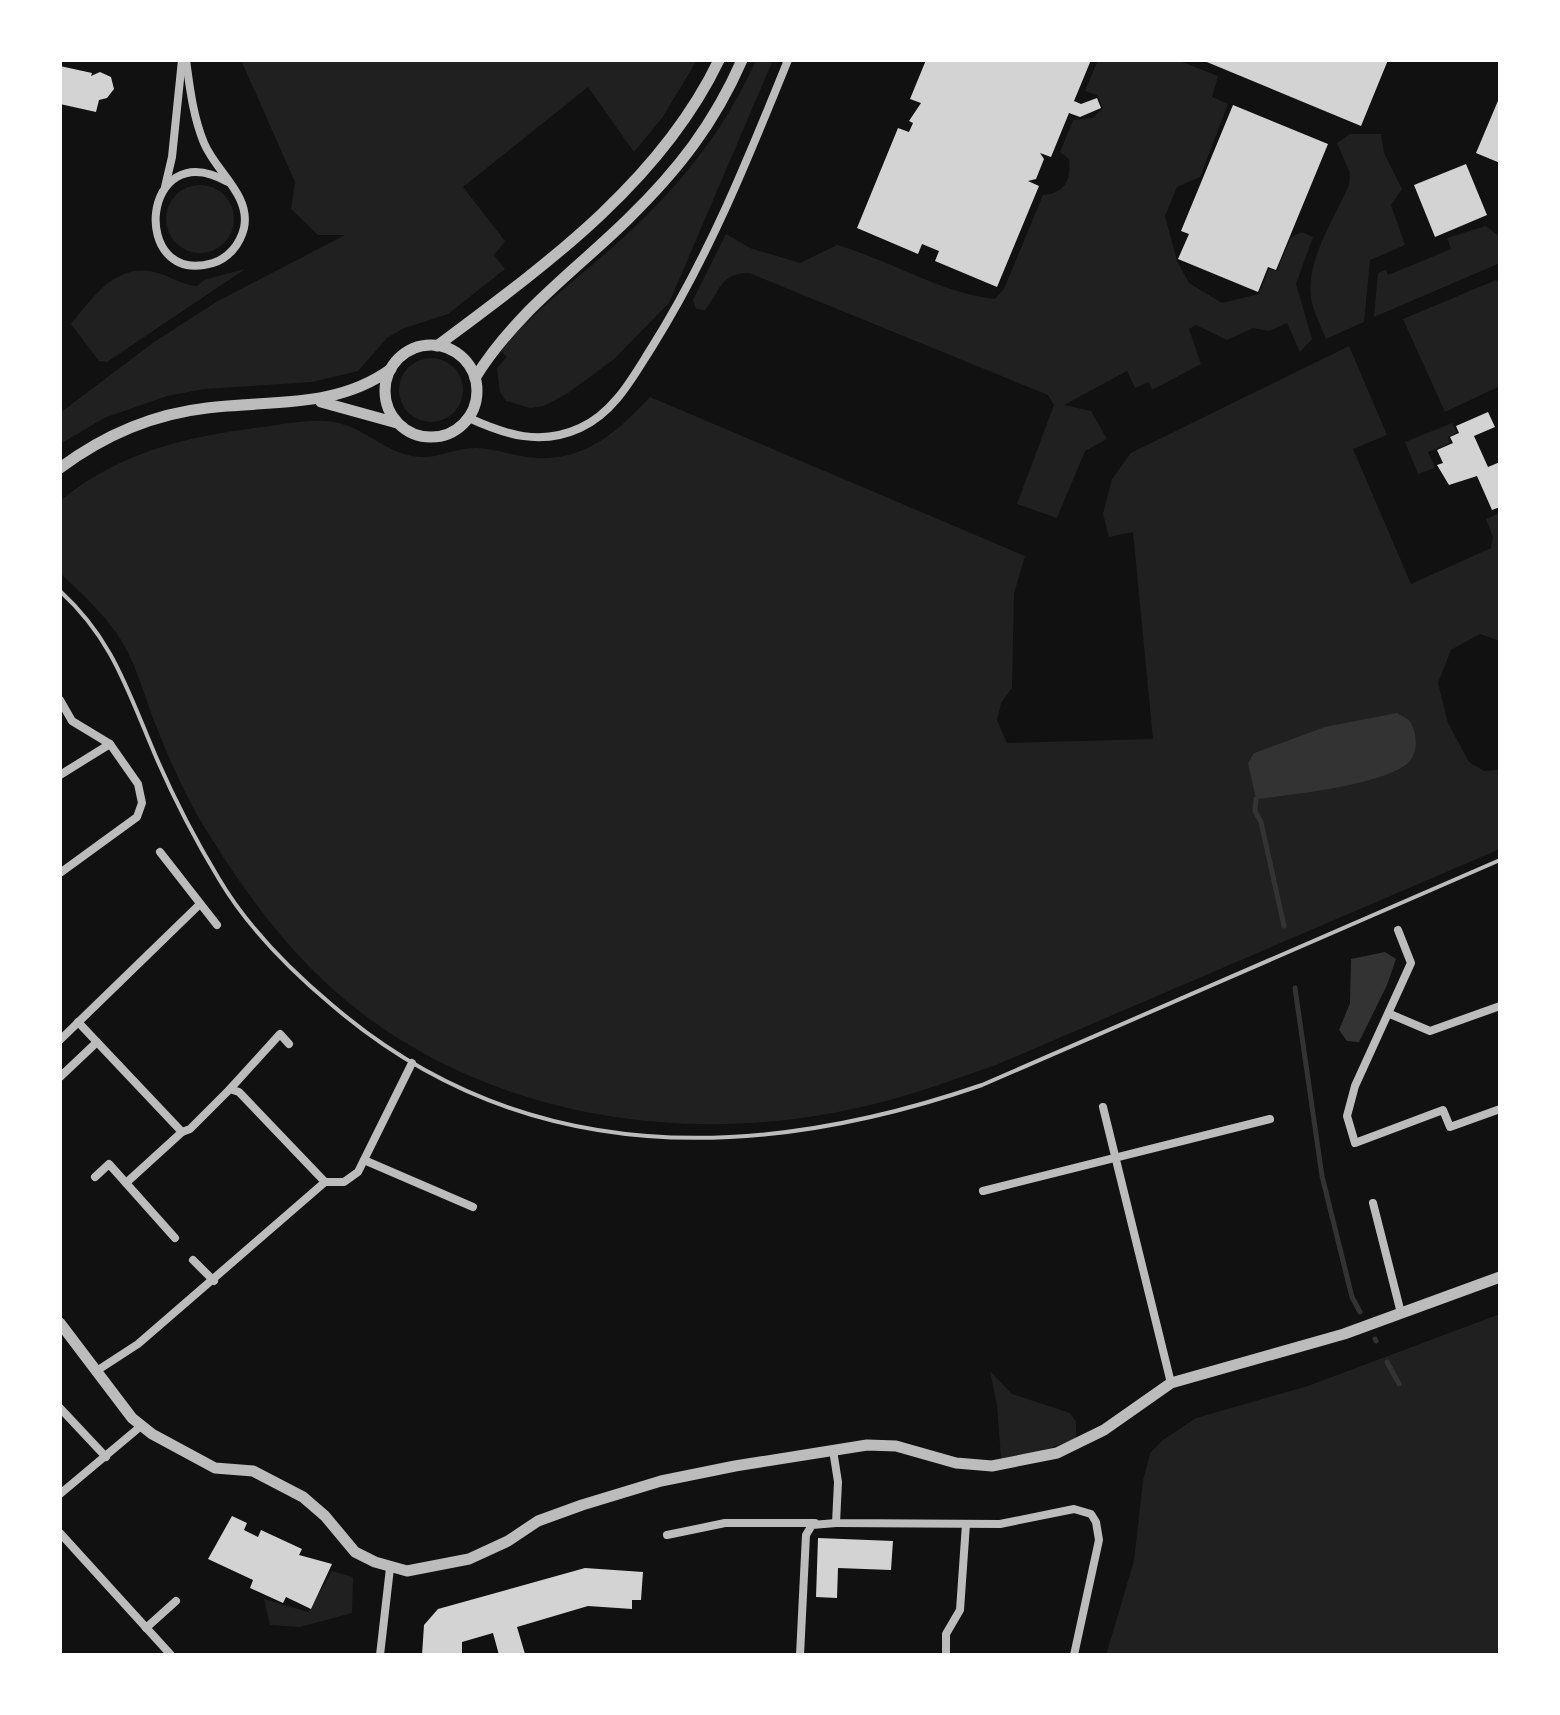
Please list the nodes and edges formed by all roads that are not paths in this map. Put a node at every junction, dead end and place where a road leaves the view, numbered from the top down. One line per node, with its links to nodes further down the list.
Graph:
1 (184, 60): 5 (street); 6 (street)
2 (719, 60): 7 (street)
3 (742, 60): 9 (street)
4 (788, 60): 11 (street)
5 (228, 182): 6 (street); 6 (street)
6 (165, 188)
7 (437, 346): 8 (street); 9 (street)
8 (391, 369): 10 (street); 12 (street)
9 (475, 378): 11 (street)
10 (316, 401): 12 (street); 13 (street)
11 (469, 418): 12 (street)
12 (397, 423)
13 (60, 468)
14 (60, 591): 30 (lane)
15 (60, 700): 16 (street)
16 (110, 744): 17 (street); 20 (street)
17 (60, 775)
18 (160, 852): 21 (street)
19 (1500, 860): 30 (lane)
20 (60, 873)
21 (200, 904): 22 (street); 26 (street)
22 (217, 925)
23 (1398, 930): 25 (street)
24 (1500, 1006): 25 (street)
25 (1390, 1014): 34 (street)
26 (78, 1022): 27 (street); 28 (street)
27 (60, 1040)
28 (97, 1042): 31 (street); 36 (street)
29 (289, 1044): 32 (street)
30 (412, 1063): 38 (street)
31 (60, 1077)
32 (230, 1089): 36 (street); 40 (street)
33 (1103, 1107): 37 (street)
34 (1500, 1109)
35 (1270, 1119): 37 (street)
36 (182, 1132): 41 (street)
37 (1115, 1158): 42 (street); 52 (street)
38 (364, 1160): 40 (street); 44 (street)
39 (95, 1177): 41 (street)
40 (325, 1182): 48 (street)
41 (126, 1183): 45 (street)
42 (983, 1191)
43 (1373, 1203): 49 (street)
44 (473, 1207)
45 (175, 1238)
46 (193, 1260): 48 (street)
47 (1500, 1277): 49 (street)
48 (214, 1281): 51 (street)
49 (1401, 1313): 52 (street)
50 (60, 1323): 51 (street)
51 (98, 1370): 54 (street)
52 (1171, 1383): 55 (street)
53 (60, 1408): 56 (street)
54 (141, 1426): 56 (street); 63 (street)
55 (833, 1450): 59 (street); 63 (street)
56 (106, 1457): 57 (street)
57 (60, 1494)
58 (820, 1523): 59 (street); 62 (street); 68 (street)
59 (836, 1523): 60 (street)
60 (966, 1524): 69 (street); 70 (street)
61 (60, 1533): 65 (street)
62 (667, 1535)
63 (390, 1568): 67 (street)
64 (176, 1601): 65 (street)
65 (146, 1628): 66 (street)
66 (171, 1655)
67 (380, 1655)
68 (800, 1655)
69 (946, 1655)
70 (1074, 1655)

